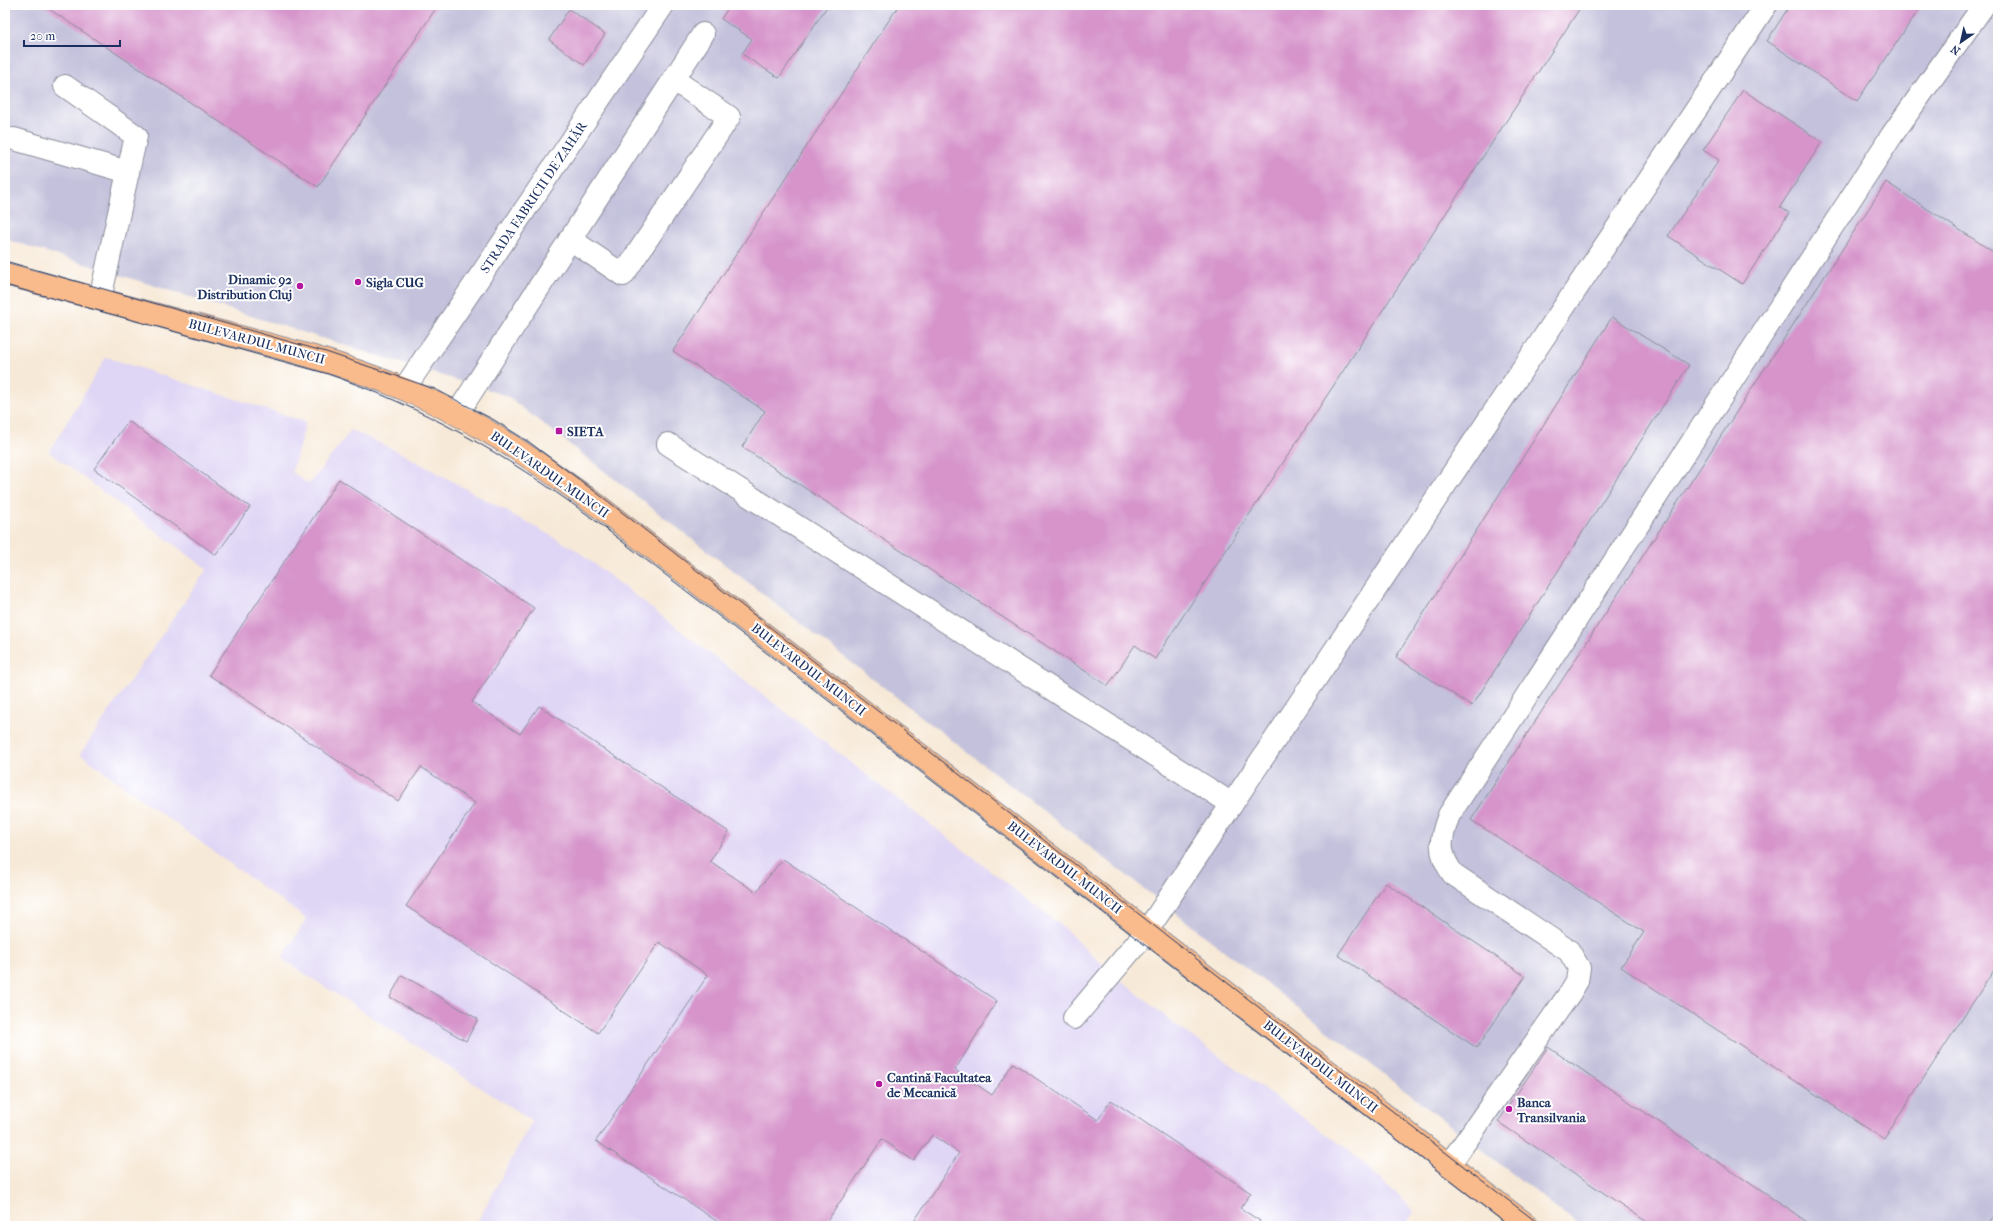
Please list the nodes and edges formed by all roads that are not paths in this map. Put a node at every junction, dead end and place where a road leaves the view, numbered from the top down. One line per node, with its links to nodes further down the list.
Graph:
1 (663, 5): 12 (lane, STRADA FABRICII DE ZAHĂR)
2 (1766, 5): 15 (lane)
3 (1984, 5): 18 (lane)
4 (703, 34): 5 (lane)
5 (674, 80): 9 (lane); 9 (lane)
6 (65, 86): 8 (lane)
7 (14, 139): 8 (lane)
8 (128, 172): 11 (lane)
9 (570, 239): 13 (lane)
10 (5, 274): 11 (main road, BULEVARDUL MUNCII)
11 (100, 299): 12 (main road, BULEVARDUL MUNCII)
12 (404, 389): 13 (main road, BULEVARDUL MUNCII)
13 (457, 414): 16 (main road, BULEVARDUL MUNCII)
14 (668, 444): 15 (lane)
15 (1232, 804): 16 (lane)
16 (1147, 931): 17 (lane); 18 (main road, BULEVARDUL MUNCII)
17 (1074, 1018)
18 (1449, 1165): 19 (main road, BULEVARDUL MUNCII)
19 (1528, 1226)

